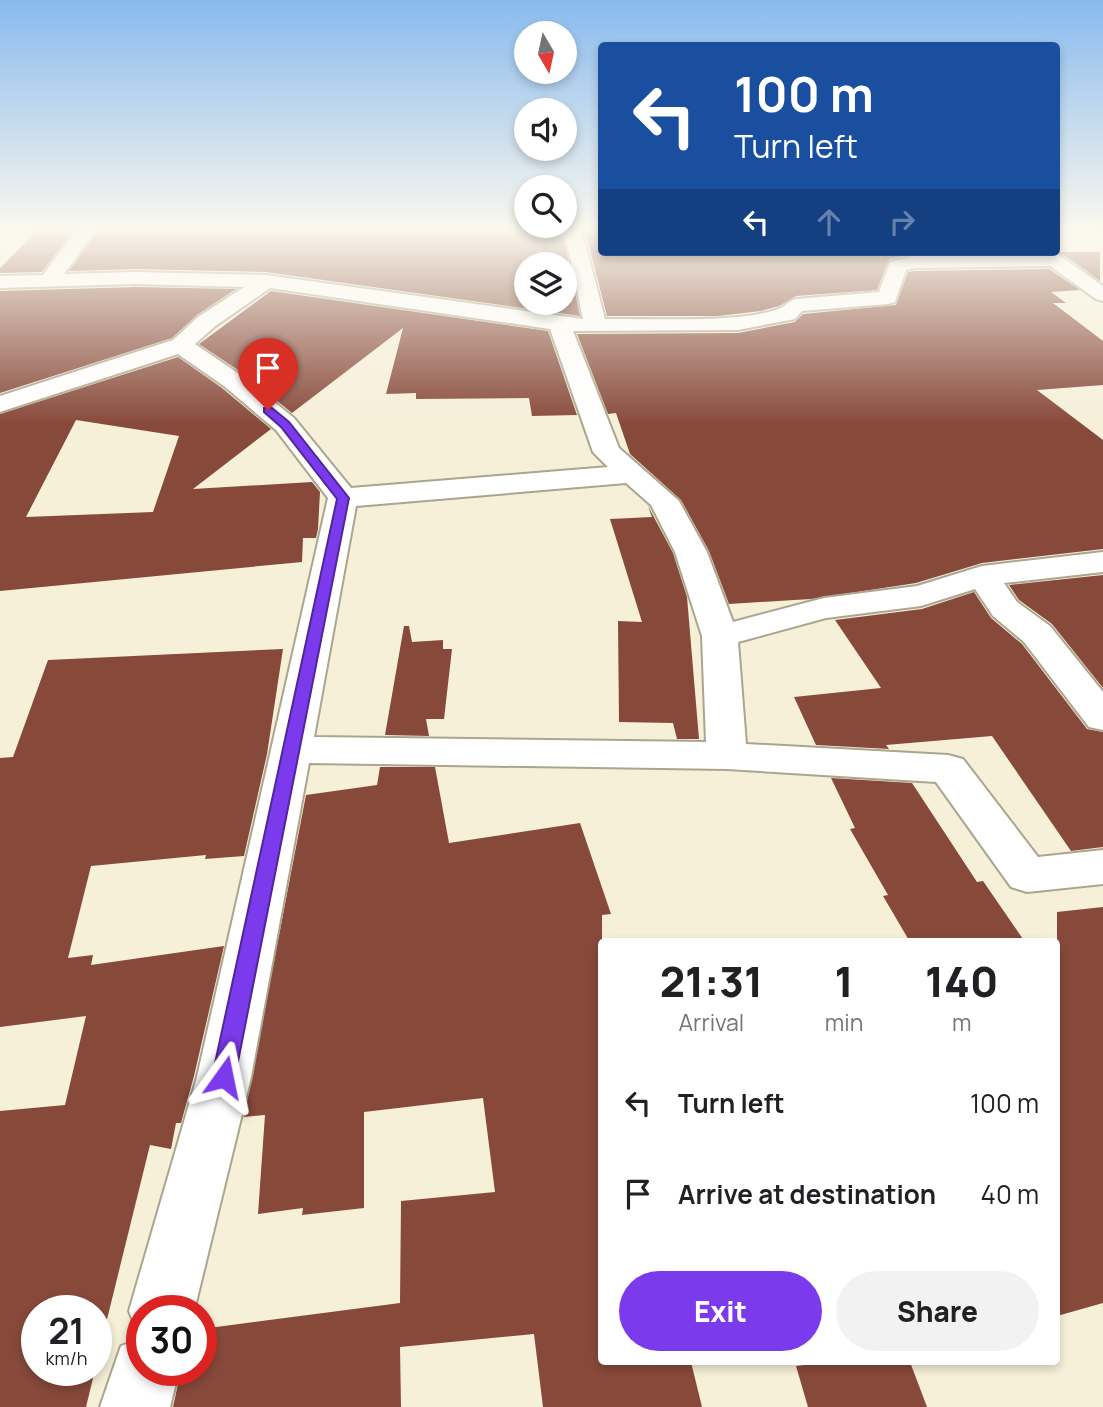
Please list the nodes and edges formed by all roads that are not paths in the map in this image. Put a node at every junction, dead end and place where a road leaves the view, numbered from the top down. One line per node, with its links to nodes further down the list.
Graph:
1 (247, 294): 7 (street)
2 (364, 294): 5 (street)
3 (589, 294): 6 (street)
4 (889, 294): 6 (street)
5 (559, 324): 6 (street); 9 (street)
6 (596, 326)
7 (181, 345): 8 (street); 10 (street)
8 (0, 404)
9 (632, 474): 10 (street); 13 (street)
10 (343, 498): 15 (street)
11 (1103, 562): 12 (street)
12 (982, 576): 13 (street); 14 (street)
13 (720, 636): 16 (street)
14 (1103, 718)
15 (291, 750): 16 (street); 18 (street)
16 (727, 756): 17 (street)
17 (1103, 867)
18 (165, 1295)
19 (141, 1386): 20 (street)
20 (135, 1407)

